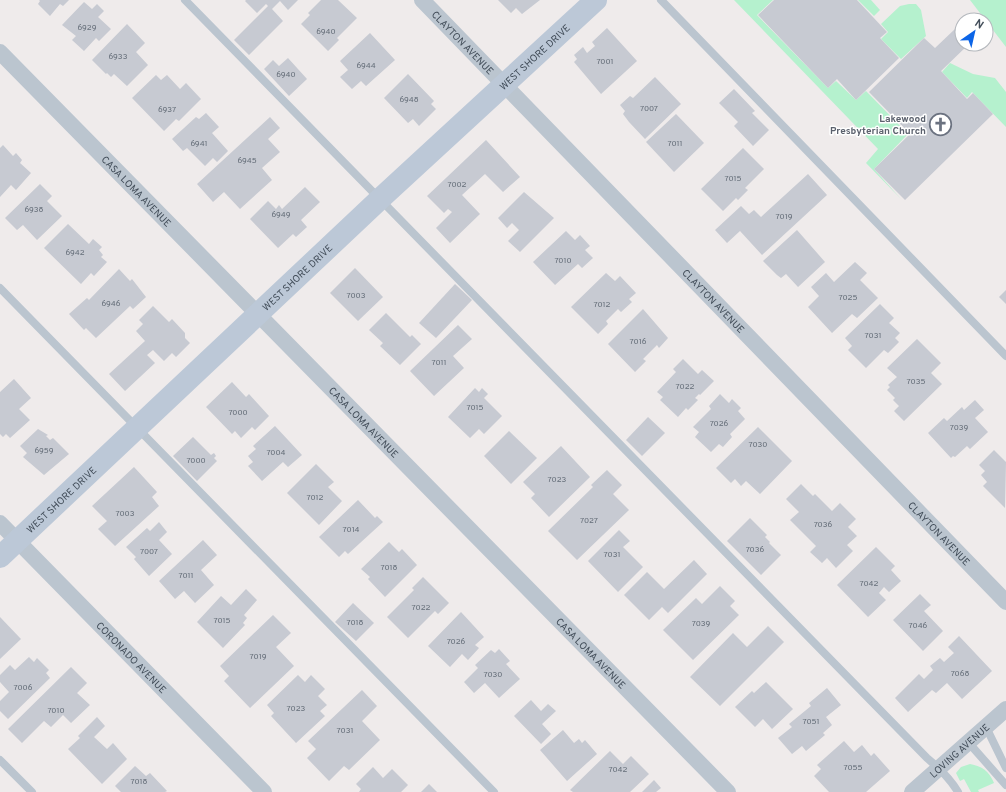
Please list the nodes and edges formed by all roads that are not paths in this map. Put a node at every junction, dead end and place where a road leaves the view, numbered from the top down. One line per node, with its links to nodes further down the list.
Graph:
1 (185, 0): 7 (lane)
2 (422, 0): 6 (street, CLAYTON AVENUE)
3 (596, 0): 6 (street, WEST SHORE DRIVE)
4 (661, 0): 10 (lane)
5 (0, 52): 9 (street, CASA LOMA AVENUE)
6 (505, 86): 7 (street, WEST SHORE DRIVE); 15 (street, CLAYTON AVENUE)
7 (381, 198): 9 (street, WEST SHORE DRIVE); 20 (lane)
8 (0, 288): 11 (lane)
9 (259, 314): 11 (street, WEST SHORE DRIVE); 26 (street, CASA LOMA AVENUE)
10 (1006, 356)
11 (137, 428): 13 (street, WEST SHORE DRIVE); 25 (lane)
12 (0, 522): 13 (street, CORONADO AVENUE)
13 (18, 541): 14 (street, WEST SHORE DRIVE); 24 (street, CORONADO AVENUE)
14 (0, 557)
15 (1006, 602)
16 (1006, 709): 17 (street, LOVING AVENUE)
17 (986, 727): 18 (street, LOVING AVENUE); 21 (lane)
18 (968, 742): 20 (street, LOVING AVENUE); 22 (lane)
19 (0, 760): 23 (lane)
20 (939, 768): 27 (street, LOVING AVENUE); 28 (lane)
21 (1006, 768)
22 (1006, 785)
23 (32, 792)
24 (264, 792)
25 (494, 792)
26 (728, 792)
27 (912, 792)
28 (958, 792)

